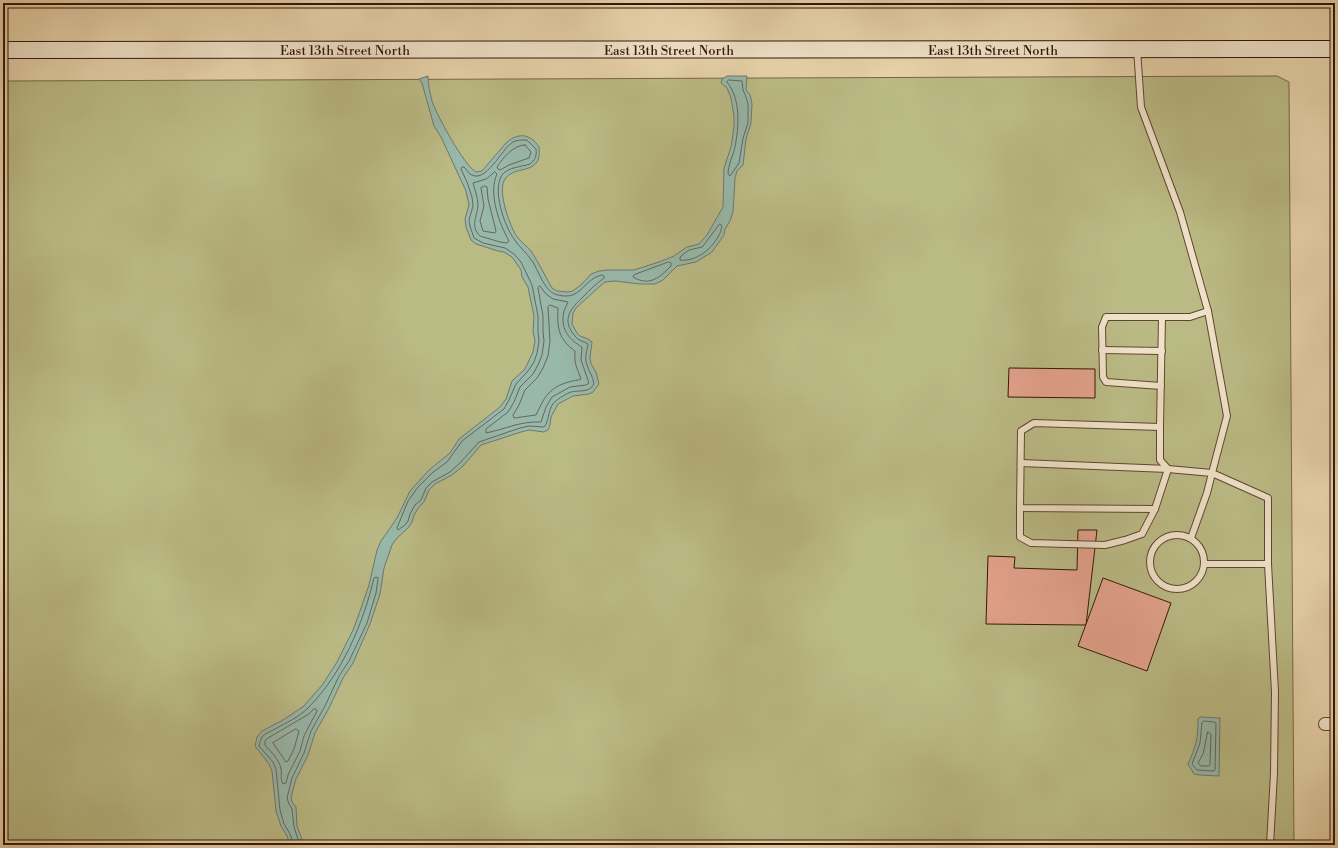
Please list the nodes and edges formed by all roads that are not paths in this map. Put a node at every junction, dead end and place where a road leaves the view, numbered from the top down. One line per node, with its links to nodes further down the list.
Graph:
1 (1335, 49): 3 (main road, East 13th Street North)
2 (3, 50): 3 (main road, East 13th Street North)
3 (1137, 50): 4 (lane)
4 (1208, 311): 5 (lane); 12 (lane)
5 (1162, 317): 6 (lane); 7 (lane)
6 (1102, 350): 7 (lane); 8 (lane)
7 (1162, 351): 8 (lane)
8 (1161, 386): 9 (lane)
9 (1160, 427): 10 (lane); 11 (lane)
10 (1021, 463): 11 (lane); 13 (lane)
11 (1168, 469): 12 (lane); 14 (lane)
12 (1212, 473): 15 (lane); 17 (lane)
13 (1020, 508): 14 (lane); 14 (lane)
14 (1155, 509)
15 (1190, 538): 16 (lane); 16 (lane)
16 (1204, 564): 17 (lane)
17 (1268, 564): 18 (lane)
18 (1270, 845)

